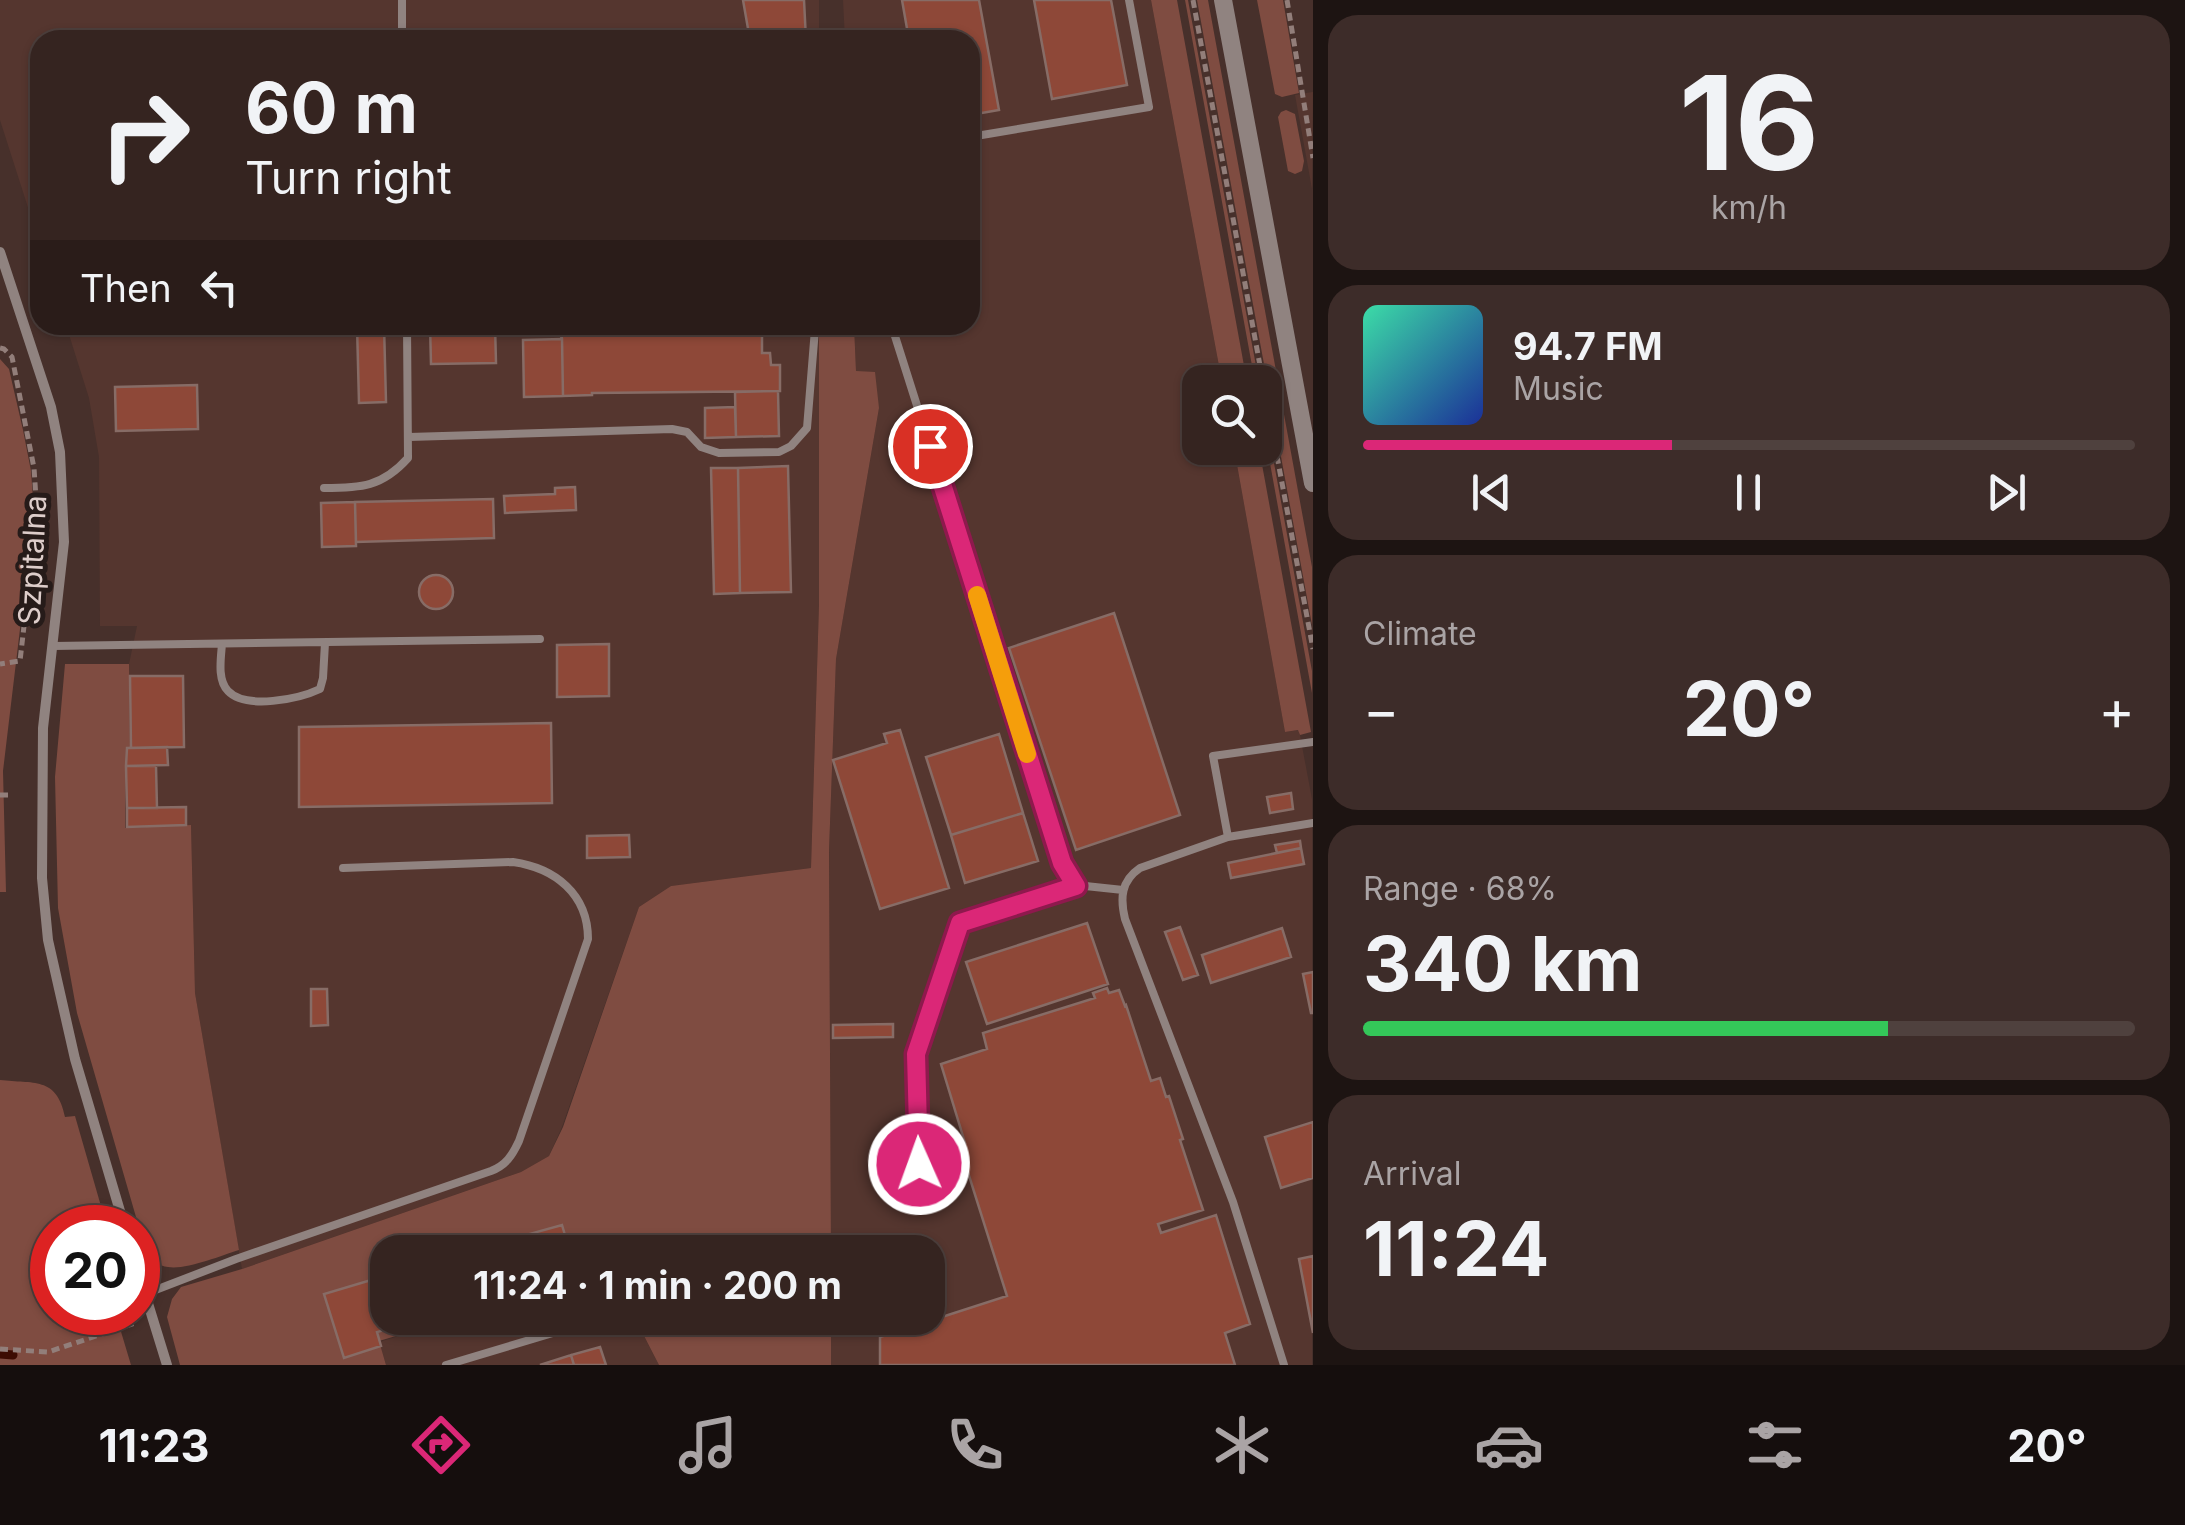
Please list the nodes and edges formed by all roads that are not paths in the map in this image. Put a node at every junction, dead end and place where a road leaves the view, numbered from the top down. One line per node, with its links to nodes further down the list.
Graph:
1 (402, 0): 4 (lane)
2 (1129, 0): 5 (lane)
3 (1223, 0): 11 (street)
4 (402, 30)
5 (980, 135)
6 (0, 252): 17 (street, Szpitalna)
7 (407, 335): 10 (lane)
8 (814, 335): 10 (lane)
9 (895, 335): 22 (lane)
10 (409, 437): 13 (lane)
11 (1310, 451): 12 (street)
12 (1312, 484)
13 (324, 488)
14 (540, 639): 15 (lane)
15 (325, 642): 16 (lane); 16 (lane)
16 (222, 644): 17 (lane)
17 (52, 646): 25 (street, Szpitalna)
18 (1312, 742): 20 (lane)
19 (1312, 823): 20 (lane)
20 (1228, 837): 23 (lane)
21 (343, 868): 26 (lane)
22 (1076, 886): 23 (lane); 24 (lane)
23 (1122, 890): 31 (lane)
24 (920, 1200)
25 (117, 1205)
26 (160, 1288)
27 (157, 1335): 29 (street)
28 (546, 1335): 30 (lane)
29 (166, 1365)
30 (446, 1365)
31 (1284, 1365)

